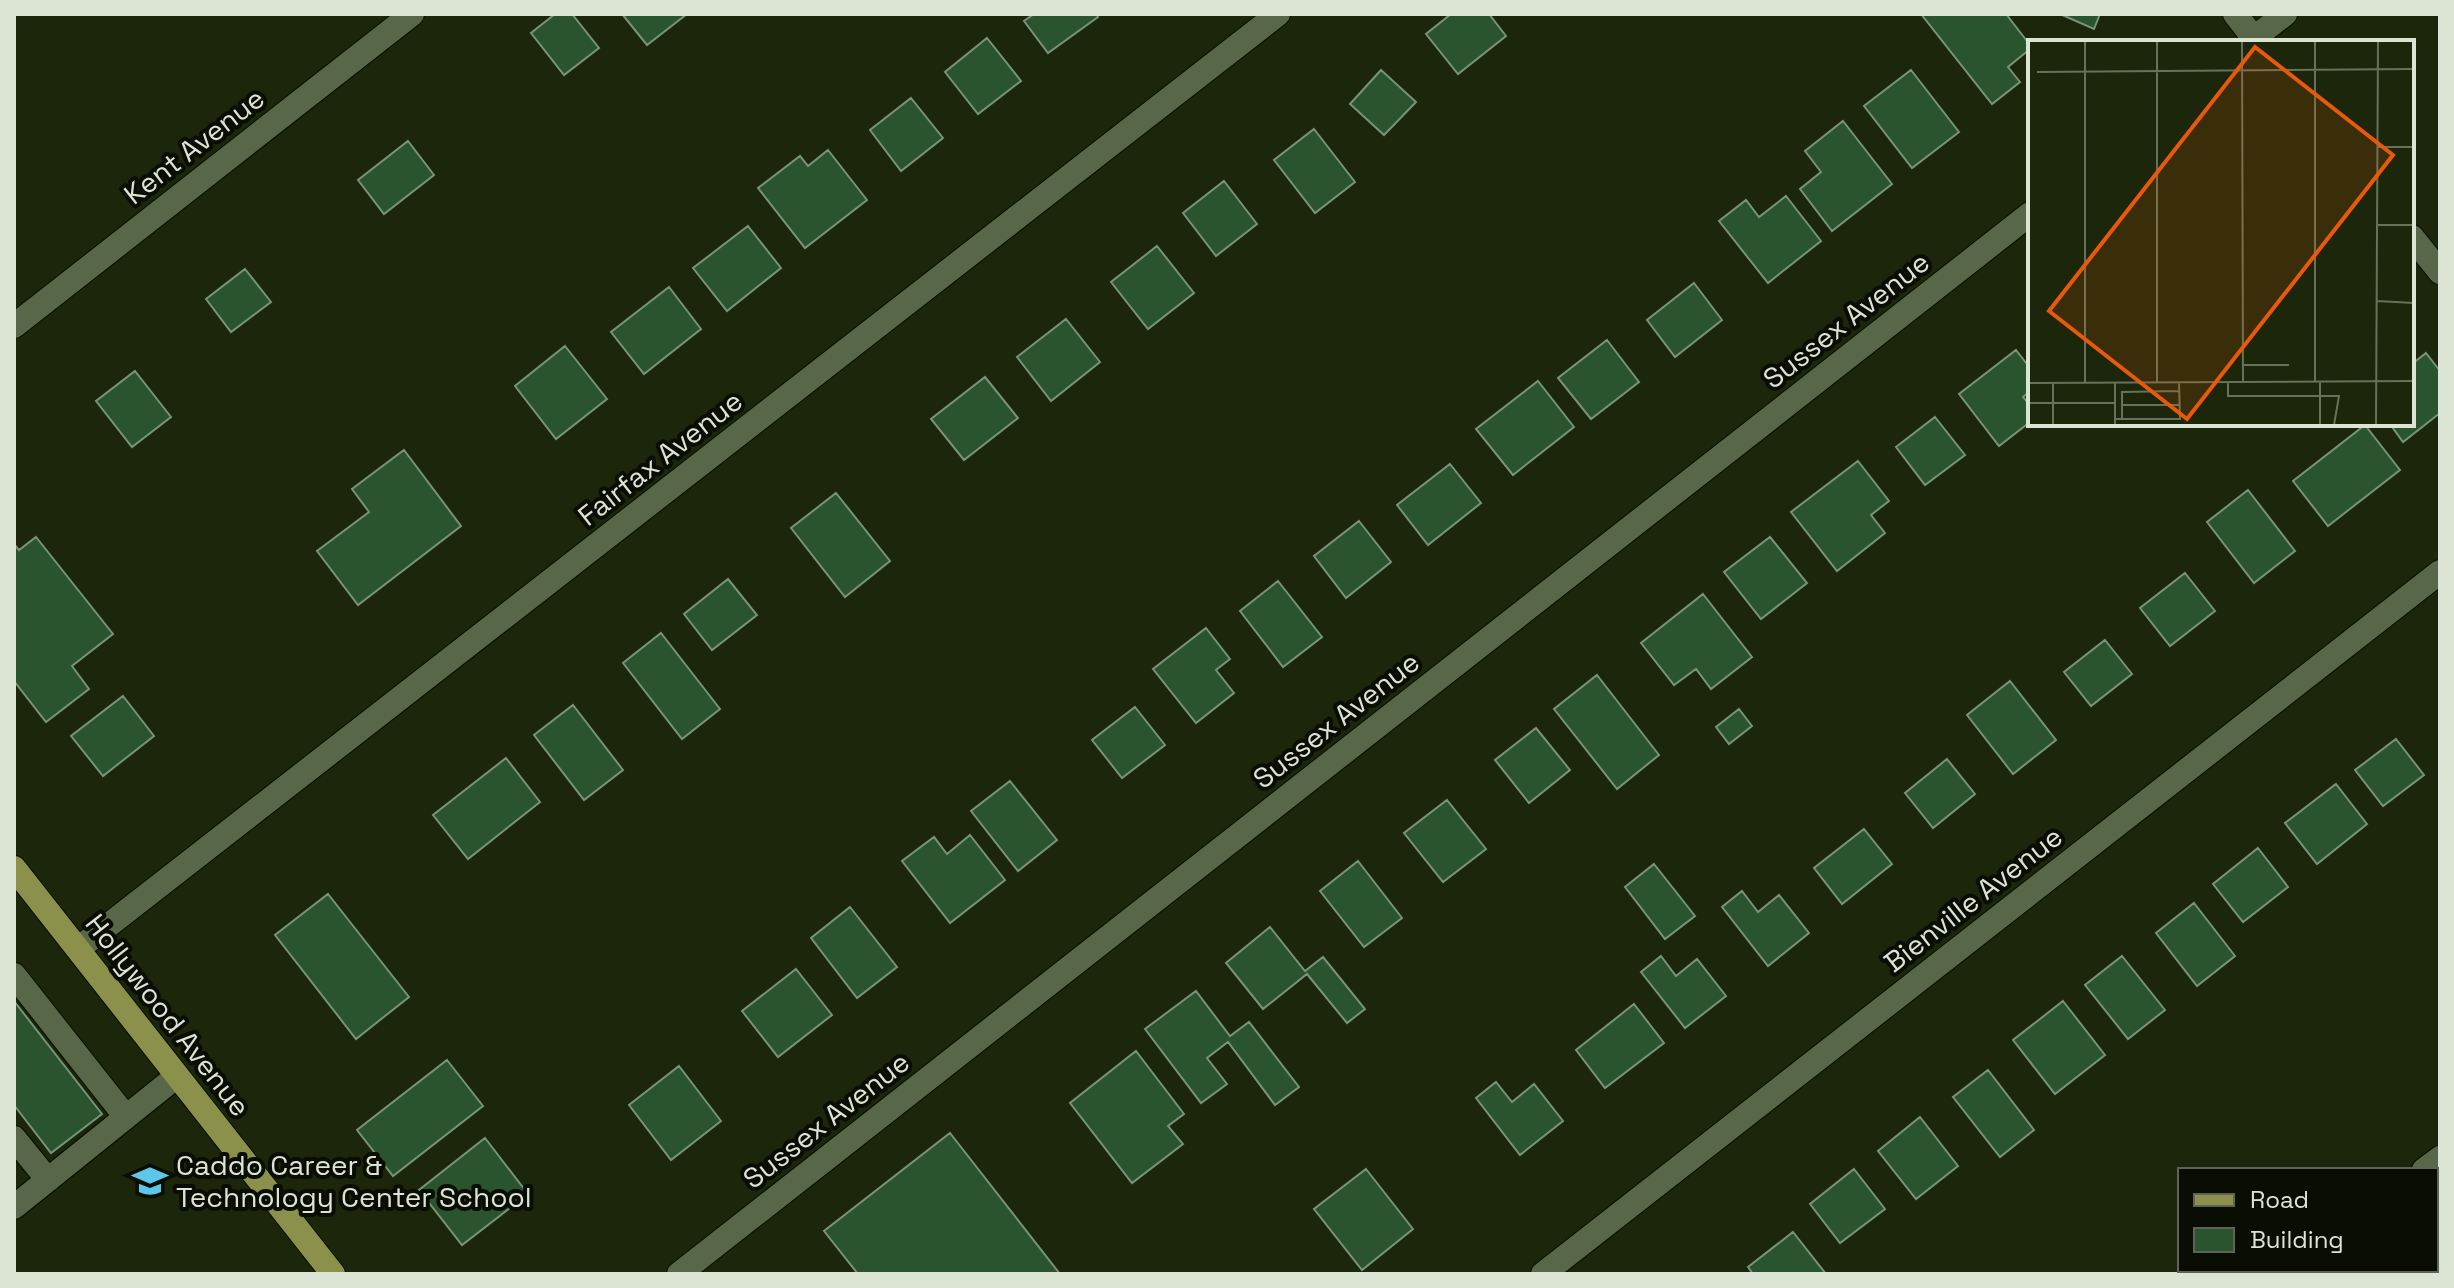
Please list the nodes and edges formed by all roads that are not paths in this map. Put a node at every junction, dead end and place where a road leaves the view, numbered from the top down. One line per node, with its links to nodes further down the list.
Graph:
1 (412, 14): 10 (street, Kent Avenue)
2 (1278, 14): 13 (street, Fairfax Avenue)
3 (2235, 14): 5 (street)
4 (2285, 14): 6 (street)
5 (2252, 40)
6 (2254, 40)
7 (2028, 216): 21 (street, Sussex Avenue)
8 (2414, 240): 9 (street)
9 (2440, 272)
10 (14, 326)
11 (2440, 572): 22 (street, Bienville Avenue)
12 (14, 868): 13 (main road, Hollywood Avenue)
13 (78, 949): 15 (main road, Hollywood Avenue)
14 (14, 975): 16 (street)
15 (177, 1076): 16 (street); 20 (main road, Hollywood Avenue)
16 (126, 1117): 18 (street)
17 (14, 1138): 18 (street)
18 (48, 1180): 19 (street)
19 (14, 1207)
20 (333, 1274)
21 (679, 1274)
22 (1543, 1274)

